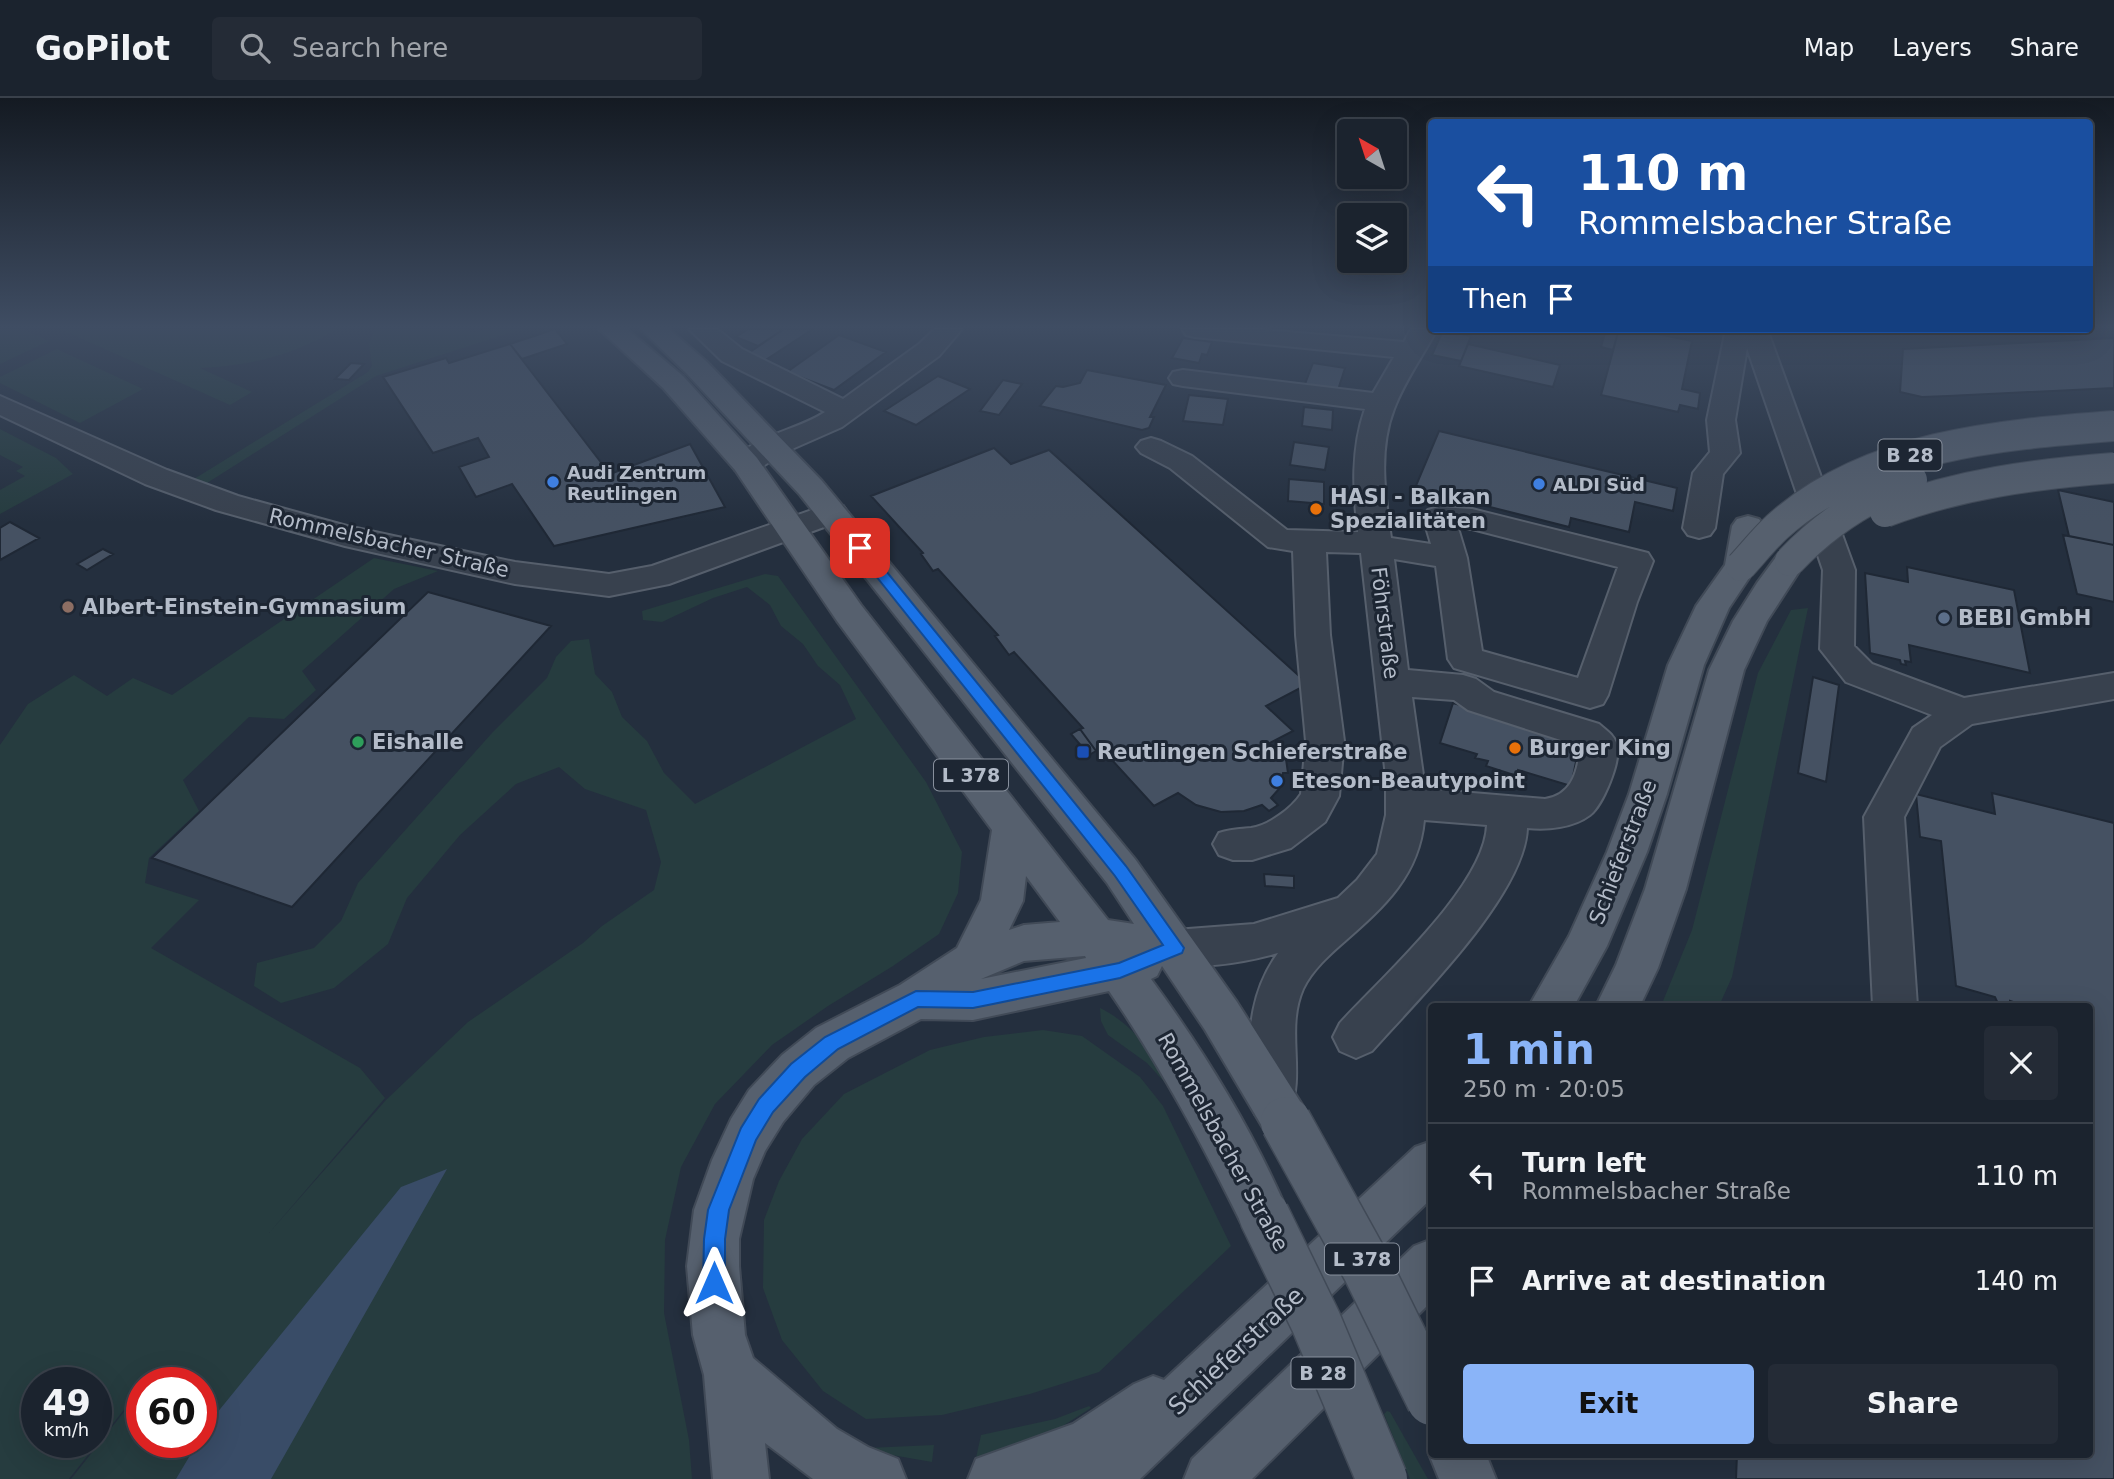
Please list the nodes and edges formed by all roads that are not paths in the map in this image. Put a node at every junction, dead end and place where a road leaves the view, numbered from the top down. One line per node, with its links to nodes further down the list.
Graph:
1 (683, 393): 17 (main road, Rommelsbacher Straße / L 378)
2 (720, 393): 14 (main road, L 378)
3 (810, 393): 12 (street)
4 (869, 393): 12 (street)
5 (1306, 393): 9 (street)
6 (1387, 393): 9 (street, Föhrstraße)
7 (1726, 393): 20 (street)
8 (1777, 393): 29 (street)
9 (1382, 403): 23 (street, Föhrstraße)
10 (0, 404): 21 (street, Rommelsbacher Straße)
11 (2114, 409): 26 (main road)
12 (845, 411): 14 (street)
13 (2114, 426): 26 (main road, B 28, bridge)
14 (774, 447): 17 (street); 19 (main road, L 378)
15 (1151, 447): 22 (street)
16 (2114, 448): 25 (main road, B 28, bridge)
17 (746, 464): 21 (main road, Rommelsbacher Straße / L 378)
18 (2114, 468): 25 (main road, bridge)
19 (832, 513): 21 (street, Rommelsbacher Straße); 35 (main road, L 378)
20 (1699, 528)
21 (791, 529): 32 (main road, Rommelsbacher Straße / L 378)
22 (1309, 541): 23 (street); 33 (street)
23 (1375, 544): 24 (street); 27 (street, Föhrstraße)
24 (1451, 558): 24 (street)
25 (1790, 561): 40 (main road, B 28)
26 (1741, 566): 39 (main road, Schieferstraße / B 28)
27 (1393, 682): 30 (street, Föhrstraße); 31 (street)
28 (2114, 686): 29 (street)
29 (1962, 712): 41 (street)
30 (1405, 803): 31 (street); 34 (street, Föhrstraße)
31 (1507, 812): 42 (street)
32 (1012, 829): 36 (main road, Rommelsbacher Straße / L 378); 37 (main road)
33 (1233, 844)
34 (1350, 910): 35 (street, Föhrstraße); 43 (street, Föhrstraße)
35 (1175, 948): 36 (main road); 43 (main road, L 378)
36 (1108, 954): 37 (main road); 38 (main road); 54 (main road, Rommelsbacher Straße / L 378, bridge)
37 (972, 961): 38 (main road)
38 (916, 999): 47 (main road)
39 (1553, 1003)
40 (1619, 1003)
41 (1895, 1003)
42 (1356, 1037)
43 (1279, 1110): 48 (main road, L 378, bridge)
44 (1428, 1168): 46 (main road, Schieferstraße)
45 (1428, 1268): 53 (main road, B 28)
46 (1253, 1335): 51 (main road); 52 (main road, Schieferstraße)
47 (731, 1375): 49 (main road); 50 (main road)
48 (1428, 1392)
49 (741, 1479)
50 (878, 1479)
51 (996, 1479)
52 (1099, 1479)
53 (1212, 1479)
54 (1382, 1479)

